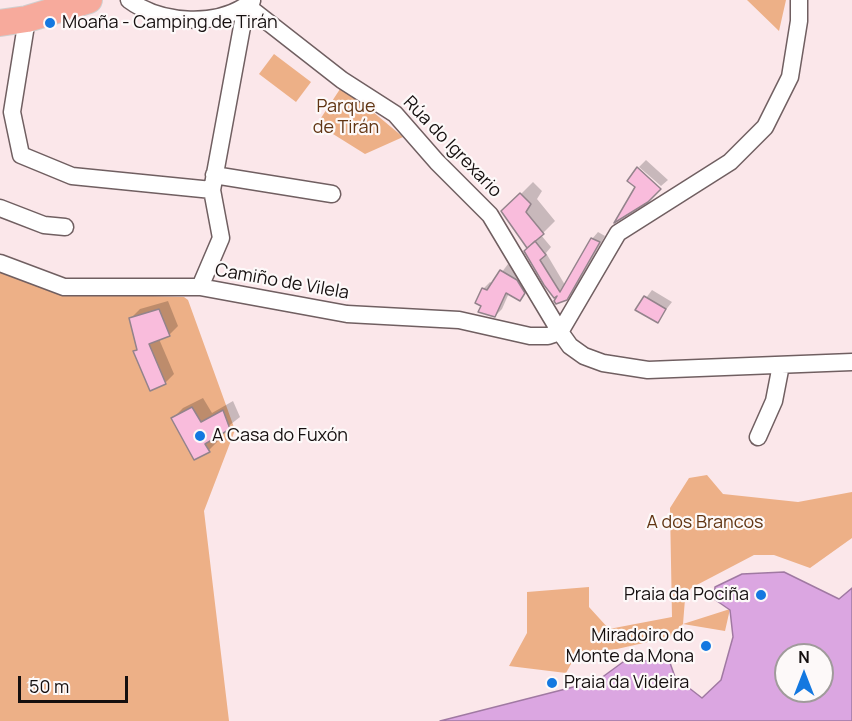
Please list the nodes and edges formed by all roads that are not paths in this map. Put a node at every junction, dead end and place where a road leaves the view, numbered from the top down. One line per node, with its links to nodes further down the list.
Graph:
1 (89, 0): 5 (main road)
2 (129, 0): 4 (street)
3 (799, 0): 14 (street)
4 (249, 3): 8 (street); 14 (street, Rúa do Igrexario)
5 (27, 19): 6 (main road); 7 (street)
6 (0, 23)
7 (6, 113): 8 (street)
8 (213, 182): 9 (street); 13 (street)
9 (332, 194)
10 (0, 208): 11 (street)
11 (65, 227)
12 (0, 263): 13 (street, Camiño de Vilela)
13 (200, 287): 14 (street, Camiño de Vilela)
14 (560, 332): 16 (street, Rúa do Igrexario)
15 (850, 364): 16 (street, Rúa do Igrexario)
16 (781, 365): 17 (street)
17 (758, 437)

